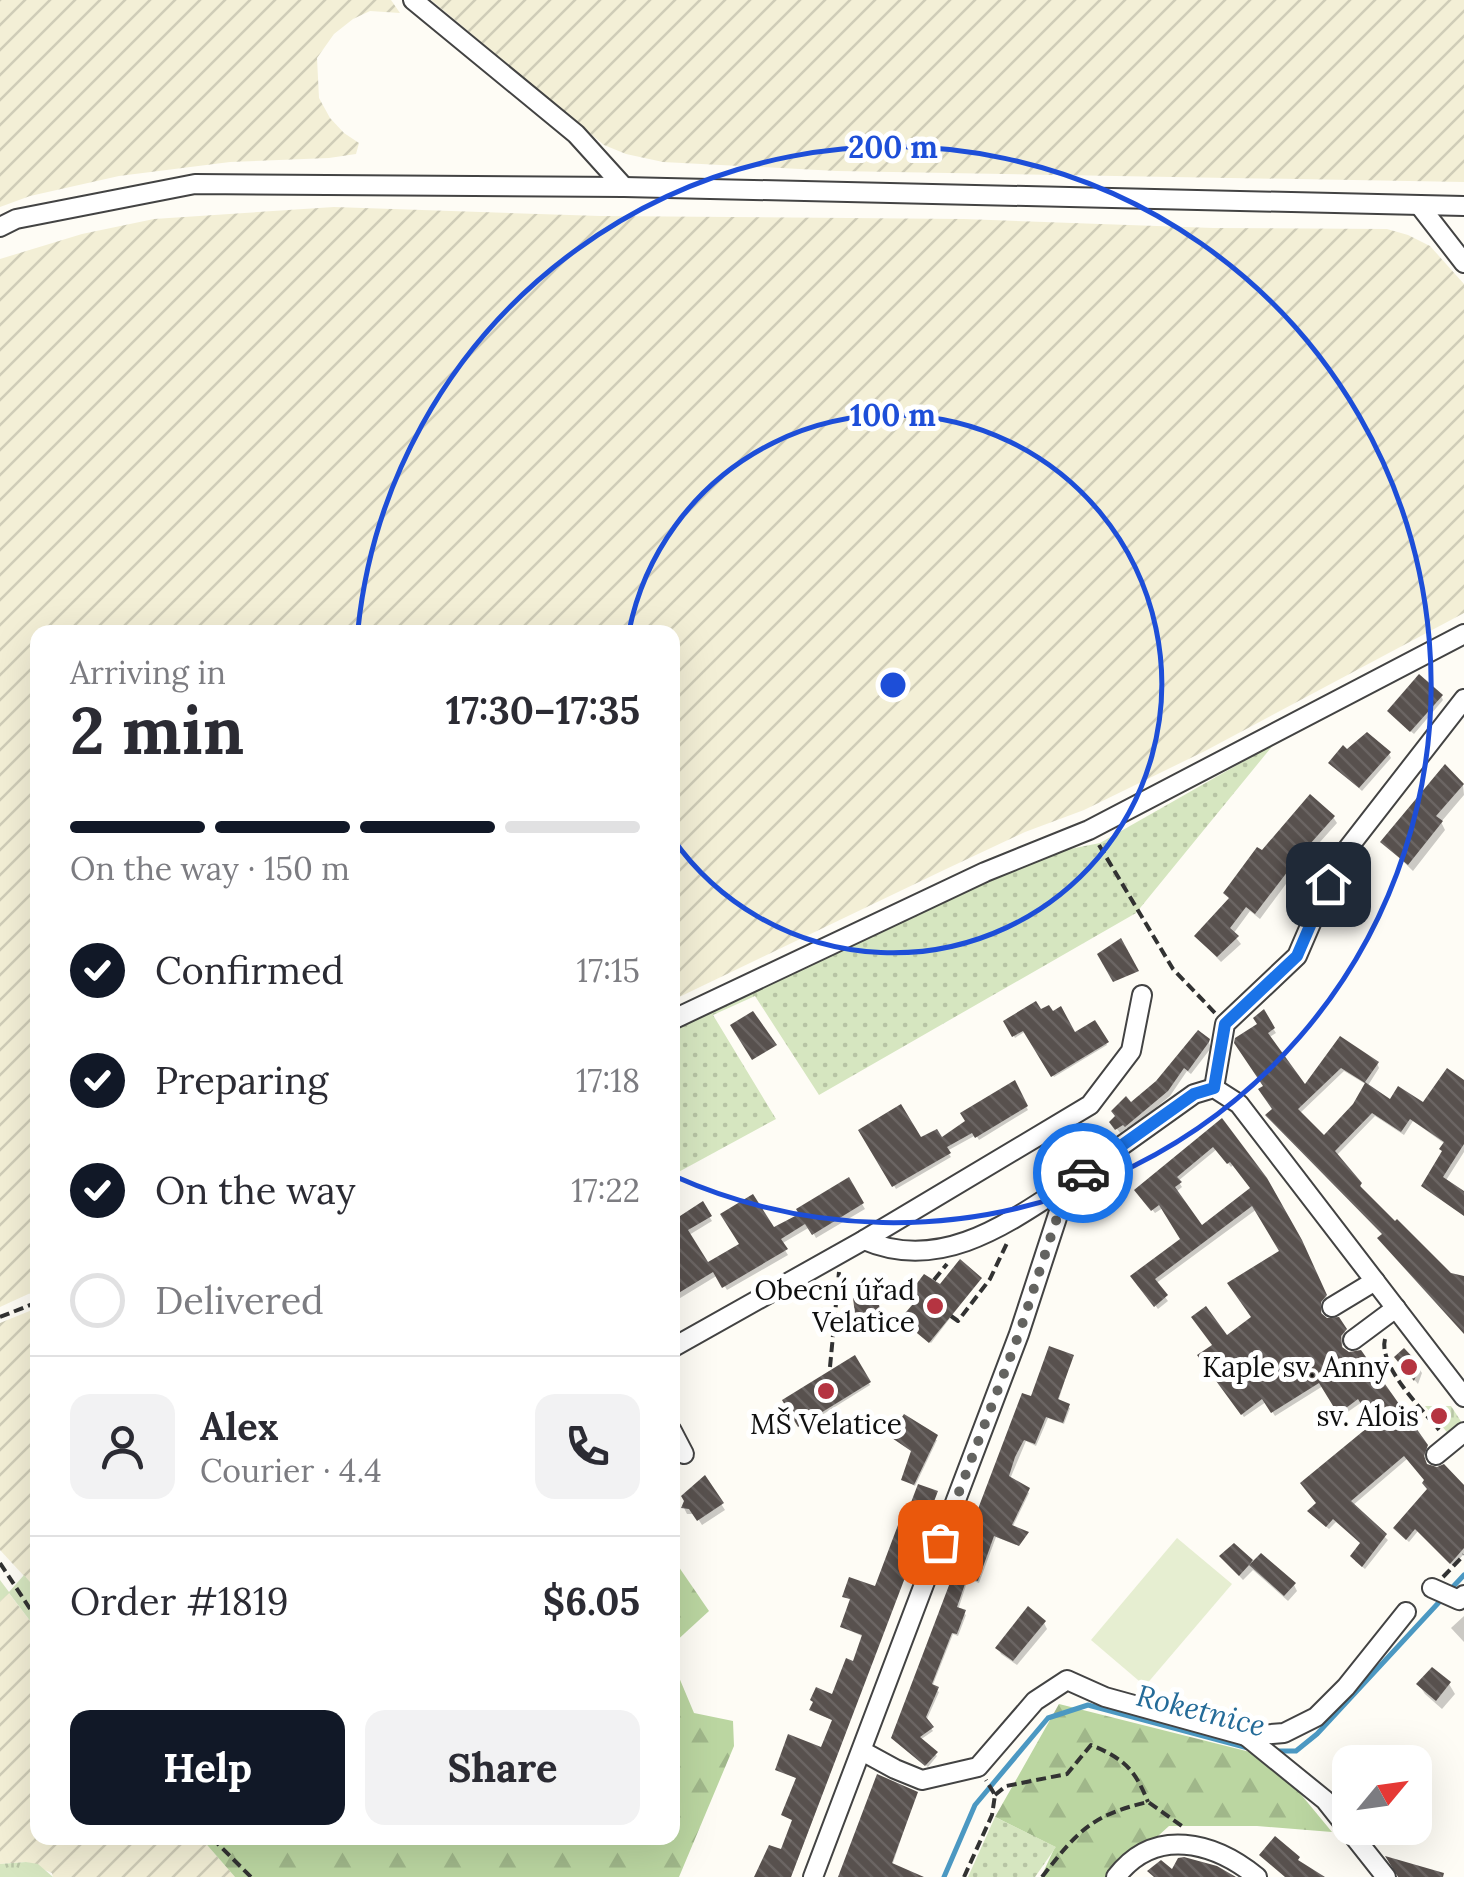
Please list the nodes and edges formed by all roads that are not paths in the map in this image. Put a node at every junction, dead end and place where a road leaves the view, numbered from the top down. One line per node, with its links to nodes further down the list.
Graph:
1 (413, 0): 2 (street)
2 (624, 187): 3 (street); 5 (street)
3 (1419, 205): 4 (street); 6 (street)
4 (1464, 206)
5 (0, 226)
6 (1464, 263)
7 (1464, 634): 10 (street)
8 (1464, 699): 11 (street)
9 (1142, 995): 13 (street)
10 (680, 1016)
11 (1214, 1088): 12 (street); 14 (street)
12 (1068, 1184): 13 (street); 24 (street)
13 (864, 1240): 18 (street)
14 (1376, 1281): 15 (street); 16 (street)
15 (1332, 1307)
16 (1399, 1312): 17 (street); 19 (street)
17 (1353, 1340)
18 (680, 1344)
19 (1464, 1397)
20 (680, 1446): 21 (street)
21 (684, 1454)
22 (1406, 1612): 23 (street)
23 (1246, 1736): 24 (street); 28 (street)
24 (862, 1751): 25 (street)
25 (813, 1877)
26 (1116, 1877): 27 (street)
27 (1257, 1877)
28 (1386, 1877)

